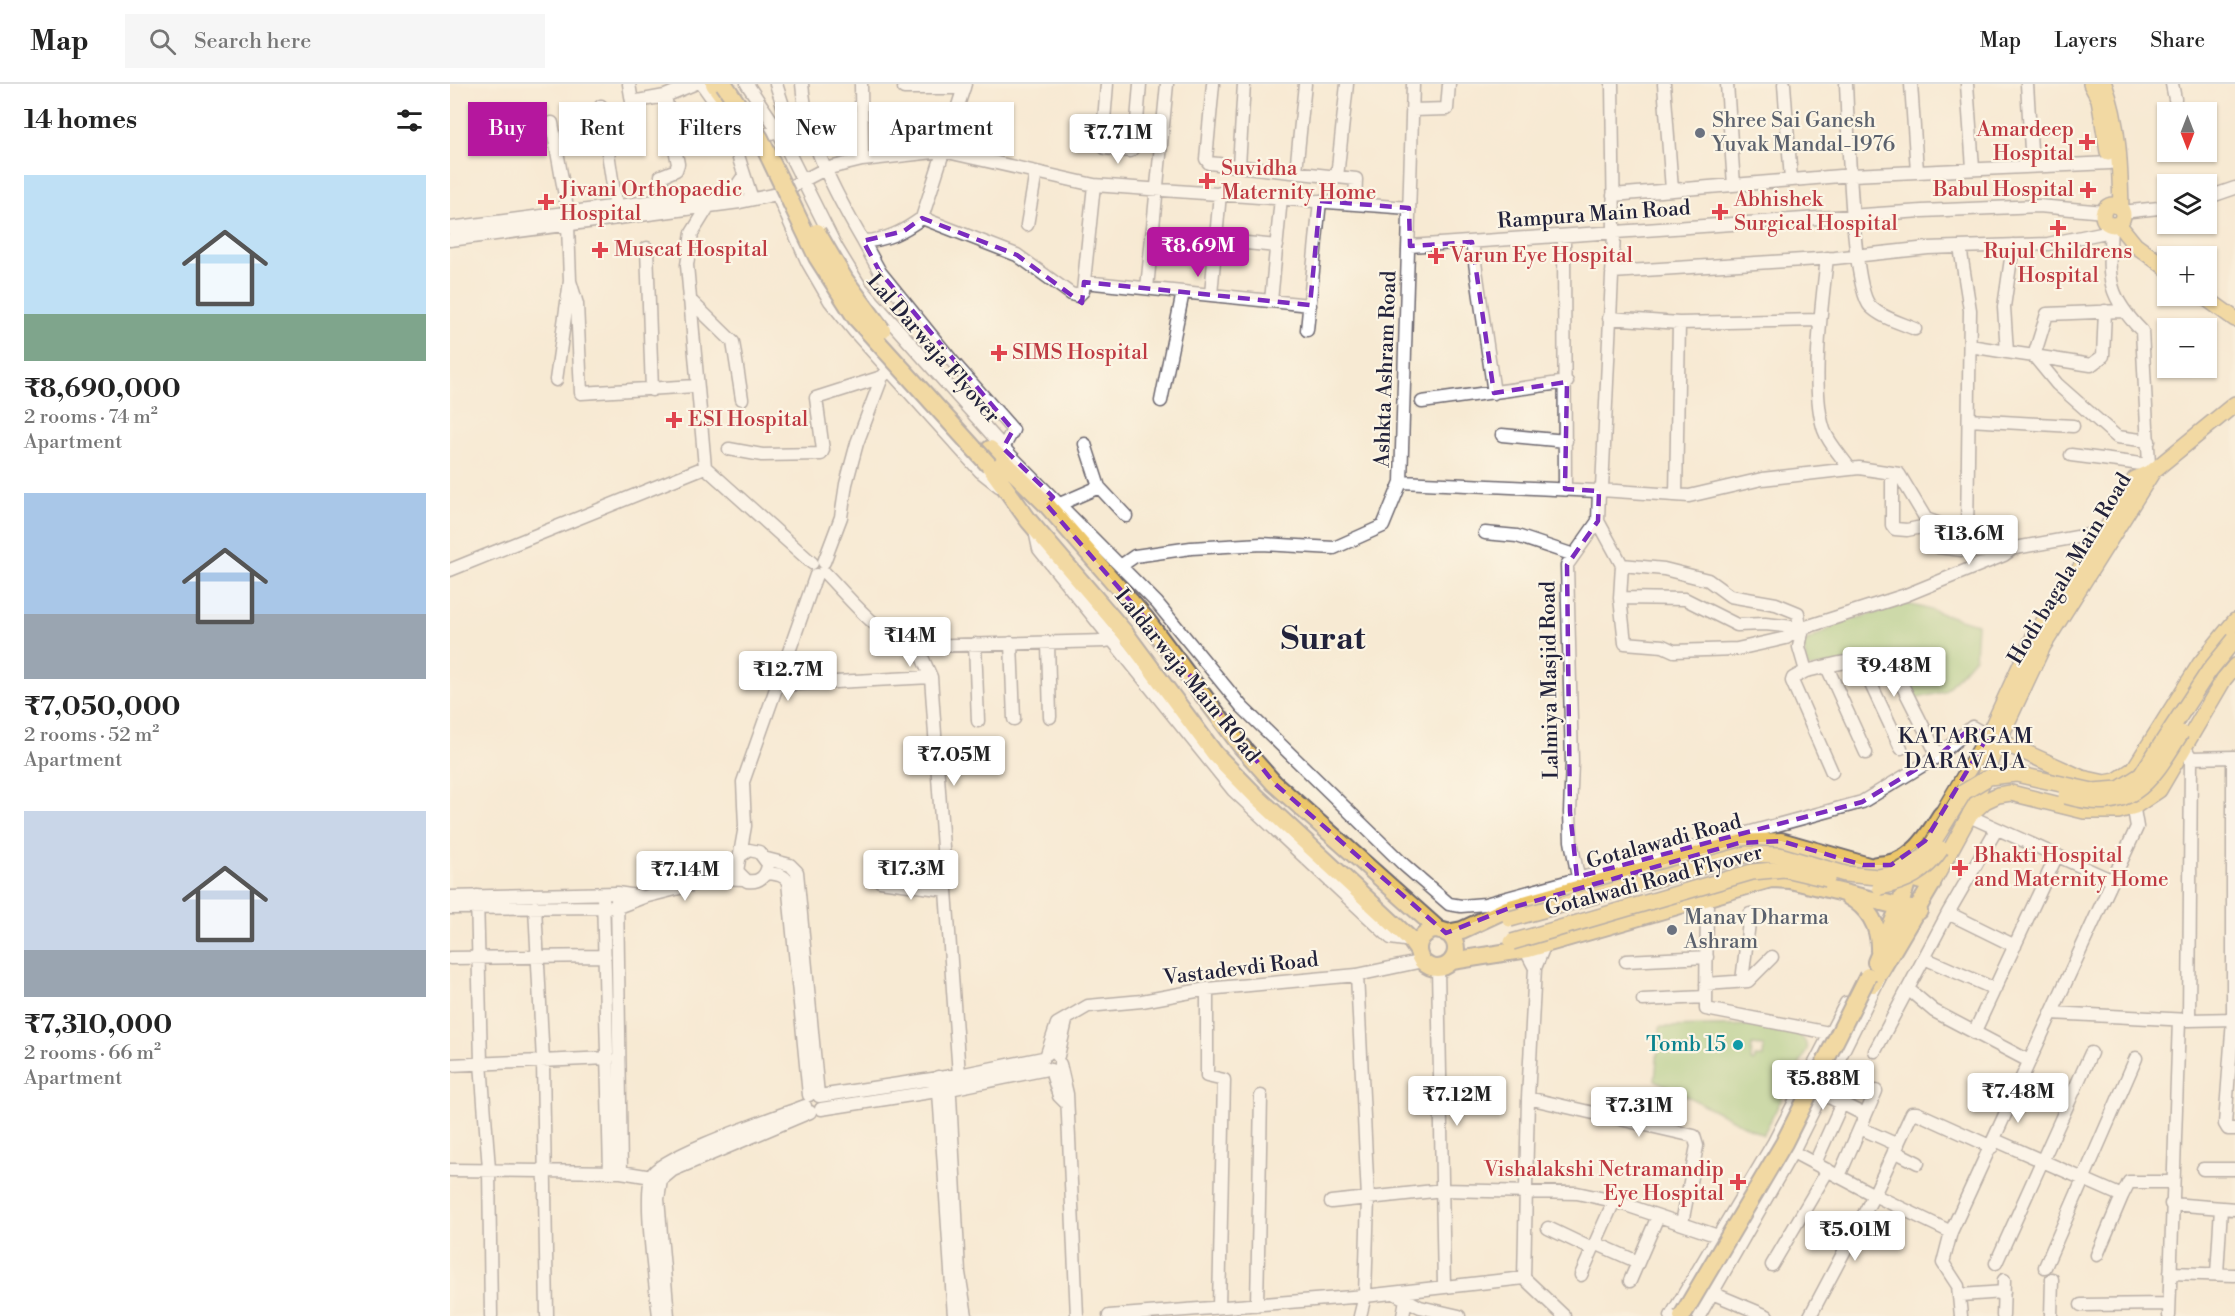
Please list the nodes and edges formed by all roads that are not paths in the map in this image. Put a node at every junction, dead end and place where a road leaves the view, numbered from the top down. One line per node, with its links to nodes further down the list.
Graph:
1 (629, 84): 35 (street)
2 (694, 84): 33 (street)
3 (702, 84): 36 (street)
4 (714, 84): 37 (highway)
5 (724, 84): 145 (highway, Lal Darwaja Flyover, bridge)
6 (736, 84): 145 (highway, Lal Darwaja Flyover, bridge)
7 (747, 84): 42 (street)
8 (776, 84): 38 (street)
9 (802, 84): 39 (street)
10 (861, 84): 51 (street)
11 (1107, 84): 12 (street)
12 (1140, 84)
13 (1167, 84): 68 (street)
14 (1213, 84): 53 (street)
15 (1244, 84): 53 (street)
16 (1305, 84): 57 (street)
17 (1347, 84): 62 (street)
18 (1413, 84): 41 (street, Ashkta Ashram Road)
19 (1449, 84): 41 (street)
20 (1612, 84): 73 (street)
21 (1664, 84): 69 (street)
22 (1727, 84): 66 (street)
23 (1784, 84): 63 (street)
24 (1846, 84): 60 (street)
25 (1911, 84): 58 (street)
26 (1967, 84): 55 (street)
27 (2026, 84): 54 (street)
28 (2091, 84): 52 (main road)
29 (2172, 84): 34 (street)
30 (964, 86): 32 (street); 40 (street)
31 (2108, 87): 84 (main road)
32 (904, 88)
33 (665, 96): 35 (street); 76 (street)
34 (2175, 99)
35 (632, 102)
36 (715, 102)
37 (727, 102)
38 (779, 102)
39 (805, 102)
40 (959, 102)
41 (1412, 110): 81 (street, Ashkta Ashram Road)
42 (775, 118)
43 (552, 123): 86 (street)
44 (608, 156): 79 (street)
45 (737, 156): 61 (street)
46 (794, 156): 64 (street)
47 (820, 156): 56 (street)
48 (898, 156): 51 (street)
49 (941, 156): 85 (street)
50 (965, 156): 59 (street)
51 (862, 160): 56 (street)
52 (2110, 164): 54 (street); 84 (main road)
53 (1239, 166): 57 (street)
54 (2032, 166): 55 (street)
55 (1973, 168): 58 (street)
56 (825, 169): 64 (street); 93 (street)
57 (1296, 171): 62 (street)
58 (1917, 171): 60 (street)
59 (1036, 172): 65 (street); 87 (street)
60 (1852, 175): 63 (street); 83 (street)
61 (743, 177): 75 (street); 76 (street)
62 (1337, 177): 78 (street)
63 (1791, 180): 66 (street)
64 (804, 181): 71 (street); 104 (street)
65 (1094, 185): 68 (street); 106 (street)
66 (1734, 185): 69 (street)
67 (2235, 188): 72 (street)
68 (1157, 190): 70 (street); 109 (street)
69 (1672, 190): 73 (street)
70 (1220, 193): 74 (street); 92 (street)
71 (777, 194): 75 (street); 107 (street)
72 (2217, 194)
73 (1613, 195): 89 (street)
74 (1281, 198): 77 (street); 96 (street)
75 (752, 199): 80 (street)
76 (664, 200): 79 (street)
77 (1320, 201): 78 (street); 114 (street)
78 (1355, 204): 81 (street)
79 (616, 206): 86 (street)
80 (708, 207): 86 (street); 112 (street)
81 (1409, 208): 97 (street, Ashkta Ashram Road)
82 (2157, 209): 84 (street)
83 (1854, 215): 84 (street, Rampura Main Road); 89 (street, Rampura Main Road); 100 (street)
84 (2114, 217): 95 (street); 102 (main road); 118 (street)
85 (922, 218): 93 (street); 106 (street)
86 (568, 219): 88 (street); 91 (street); 105 (street)
87 (1027, 225)
88 (450, 228)
89 (1614, 234): 90 (street, Rampura Main Road); 103 (street)
90 (1564, 237): 94 (street, Rampura Main Road); 130 (street)
91 (450, 240)
92 (1216, 240): 96 (street); 111 (street)
93 (863, 242): 145 (street)
94 (1473, 242): 97 (street, Rampura Main Road); 133 (street)
95 (2013, 245): 98 (street); 126 (street)
96 (1277, 246): 113 (street)
97 (1410, 246): 151 (street, Ashkta Ashram Road)
98 (1960, 247): 100 (street); 125 (street)
99 (647, 248): 132 (street)
100 (1856, 255): 101 (street); 123 (street)
101 (1827, 258): 103 (street); 121 (street)
102 (2157, 261)
103 (1612, 272): 119 (street)
104 (852, 274): 107 (street); 108 (street)
105 (570, 281): 129 (street); 132 (street)
106 (1084, 282): 109 (street)
107 (822, 288): 116 (street)
108 (861, 288): 116 (street); 145 (street)
109 (1147, 288): 110 (street)
110 (1183, 292): 111 (street); 135 (street)
111 (1211, 295): 113 (street)
112 (690, 299): 131 (street); 134 (street)
113 (1271, 301): 114 (street)
114 (1310, 305): 124 (street)
115 (2217, 306): 120 (main road)
116 (836, 309): 128 (street)
117 (2105, 311): 118 (street); 127 (street); 127 (street)
118 (2122, 311): 142 (street)
119 (1610, 318): 122 (street); 154 (street)
120 (2235, 319)
121 (1820, 320): 122 (street); 149 (street)
122 (1679, 323): 156 (street)
123 (1915, 329)
124 (1307, 330)
125 (1970, 346): 126 (street); 138 (street)
126 (2007, 352): 127 (street)
127 (2034, 356): 142 (street)
128 (885, 373): 144 (street); 155 (street); 169 (street)
129 (556, 380)
130 (1567, 382): 133 (street); 141 (street)
131 (696, 386): 132 (street); 147 (street)
132 (652, 390)
133 (1494, 393): 136 (street)
134 (742, 399)
135 (1161, 401)
136 (1422, 402)
137 (2235, 404): 148 (main road, Hodi bagala Main Road)
138 (1969, 420): 139 (street); 162 (street)
139 (2073, 426)
140 (1502, 435): 141 (street)
141 (1566, 441): 153 (street)
142 (2149, 441): 148 (street)
143 (1085, 444): 152 (street)
144 (729, 449)
145 (994, 454): 155 (highway, Lal Darwaja Flyover); 157 (highway, Lal Darwaja Flyover)
146 (2071, 455): 148 (street)
147 (705, 467): 169 (street); 170 (street)
148 (2151, 468): 163 (main road, Hodi bagala Main Road)
149 (1850, 469): 150 (street); 156 (street)
150 (1892, 473): 160 (street); 160 (street)
151 (1401, 482): 153 (street); 168 (street, Ashkta Ashram Road)
152 (1099, 487): 157 (street); 158 (street)
153 (1565, 489): 154 (street)
154 (1600, 491): 156 (street); 159 (street)
155 (1010, 494): 176 (highway, Laldarwaja Main ROad)
156 (1676, 495)
157 (1053, 502): 168 (street); 173 (highway, Laldarwaja Main ROad)
158 (1126, 516)
159 (1598, 521): 166 (street, Lalmiya Masjid Road); 167 (street)
160 (1938, 524): 162 (street)
161 (1485, 533): 166 (street)
162 (1967, 534): 165 (street)
163 (2109, 535): 165 (street); 192 (main road, Hodi bagala Main Road)
164 (1938, 546): 165 (street)
165 (2008, 552): 175 (street)
166 (1574, 555): 211 (street, Lalmiya Masjid Road)
167 (1622, 564): 171 (street); 175 (street)
168 (1122, 565): 172 (street)
169 (819, 568): 181 (street); 188 (street)
170 (450, 570)
171 (1620, 598): 175 (street); 175 (street)
172 (1157, 603): 173 (street); 211 (street)
173 (1145, 618): 233 (highway, Laldarwaja Main ROad)
174 (2235, 621): 199 (main road)
175 (1802, 628): 186 (street)
176 (1118, 636): 178 (street); 239 (highway, Laldarwaja Main ROad)
177 (2235, 639): 233 (main road, Gotalwadi Road Flyover, bridge)
178 (1048, 643): 180 (street); 189 (street)
179 (975, 644): 180 (street); 181 (street); 191 (street)
180 (1011, 644): 190 (street)
181 (916, 646): 187 (street)
182 (2235, 654): 235 (main road, Gotalwadi Road Flyover, bridge)
183 (1860, 661): 185 (street); 193 (street); 196 (street)
184 (2235, 666): 194 (main road)
185 (1827, 667): 186 (street); 195 (street)
186 (1806, 670): 198 (street)
187 (931, 677): 188 (street); 217 (street)
188 (778, 685): 203 (street)
189 (1050, 717)
190 (1014, 718)
191 (978, 721)
192 (1993, 739): 196 (street); 199 (main road); 201 (main road, Hodi bagala Main Road); 202 (main road, Hodi bagala Main Road)
193 (1901, 748)
194 (2188, 752): 197 (street); 200 (main road); 258 (street)
195 (1866, 753)
196 (1938, 756): 211 (street)
197 (2234, 757): 257 (street)
198 (1832, 772)
199 (2122, 777): 200 (street)
200 (2135, 806): 202 (main road); 214 (street)
201 (1941, 814): 208 (highway); 210 (main road, Hodi bagala Main Road)
202 (1969, 816): 204 (street); 216 (main road, Hodi bagala Main Road)
203 (745, 826): 205 (street); 207 (street)
204 (1996, 830): 206 (street); 231 (street)
205 (762, 855): 207 (street); 209 (street); 276 (street)
206 (2057, 855): 214 (street); 236 (street)
207 (738, 861): 212 (street); 213 (street)
208 (1863, 865): 210 (highway, Gotalawadi Road); 233 (highway, Gotalawadi Road)
209 (766, 873): 213 (street); 276 (street)
210 (1909, 876): 216 (highway, Gotalawadi Road); 225 (highway)
211 (1578, 877)
212 (719, 878): 213 (street); 222 (street)
213 (743, 879)
214 (2111, 880): 256 (street)
215 (880, 881): 217 (street)
216 (1932, 884): 230 (highway)
217 (946, 890): 271 (street)
218 (1829, 890): 223 (highway); 225 (highway); 247 (highway)
219 (617, 893): 220 (street); 222 (street); 228 (street)
220 (603, 894): 224 (street); 227 (street)
221 (450, 897): 224 (street)
222 (644, 897): 228 (street)
223 (1707, 897): 234 (highway); 241 (street)
224 (477, 902): 226 (street); 229 (street); 240 (street)
225 (1900, 905): 230 (highway); 247 (highway)
226 (535, 907): 227 (street); 237 (street)
227 (604, 907): 228 (street); 238 (street)
228 (618, 907): 293 (street)
229 (450, 908)
230 (1919, 911): 247 (highway)
231 (1948, 913): 236 (street); 244 (street)
232 (1750, 914): 249 (street)
233 (1449, 931): 239 (highway); 239 (highway, Gotalawadi Road)
234 (1545, 944): 235 (highway); 246 (street)
235 (1518, 946): 239 (highway); 246 (street)
236 (2015, 946): 253 (street)
237 (536, 956): 238 (street); 240 (street); 265 (street)
238 (605, 956): 263 (street)
239 (1435, 956): 248 (street, Vastadevdi Road); 298 (street)
240 (477, 957): 243 (street); 268 (street)
241 (1707, 957): 245 (street); 250 (street)
242 (1772, 957): 249 (street)
243 (450, 958)
244 (1924, 958): 252 (street); 253 (street)
245 (1626, 961)
246 (1535, 968): 275 (street)
247 (1875, 972): 259 (street); 273 (street); 349 (highway, bridge); 350 (highway)
248 (1357, 975): 251 (street, Vastadevdi Road); 302 (street)
249 (1742, 981): 250 (street)
250 (1706, 984): 254 (street)
251 (1207, 989): 267 (street, Vastadevdi Road); 334 (street)
252 (1908, 989): 260 (street); 261 (street)
253 (1995, 989): 260 (street)
254 (1705, 997): 255 (street); 259 (street)
255 (1643, 1000)
256 (2051, 1013): 258 (street); 266 (street)
257 (2234, 1019): 258 (street); 280 (street)
258 (2184, 1020): 297 (street)
259 (1829, 1033): 281 (street)
260 (1974, 1033): 266 (street)
261 (1875, 1051)
262 (2091, 1053): 285 (street)
263 (608, 1058): 265 (street); 293 (street)
264 (2136, 1058): 295 (street)
265 (543, 1061): 268 (street); 289 (street)
266 (2029, 1061): 282 (street)
267 (1051, 1062): 271 (street); 343 (street)
268 (481, 1063): 269 (street); 288 (street)
269 (450, 1065)
270 (1857, 1070): 277 (street)
271 (947, 1081): 276 (street); 341 (street); 342 (street)
272 (1876, 1091): 278 (street)
273 (1823, 1095): 277 (street); 284 (street)
274 (1261, 1096): 332 (street)
275 (1528, 1098): 299 (street); 309 (street)
276 (814, 1102): 296 (street)
277 (1842, 1104): 278 (street); 286 (street)
278 (1865, 1115): 279 (street)
279 (1860, 1128): 283 (street); 294 (street)
280 (2235, 1129)
281 (1774, 1142): 284 (street); 312 (street)
282 (1993, 1144): 283 (street); 285 (street); 311 (street)
283 (1896, 1148): 287 (street); 300 (street)
284 (1793, 1151): 286 (street); 328 (street)
285 (2042, 1160): 295 (street); 316 (street)
286 (1815, 1163): 294 (street)
287 (1918, 1163)
288 (489, 1169): 289 (street); 292 (street); 337 (street)
289 (543, 1169): 293 (street); 338 (street)
290 (2204, 1169): 291 (street)
291 (2235, 1169)
292 (450, 1170)
293 (616, 1172): 296 (street)
294 (1834, 1173): 300 (street); 317 (street)
295 (2083, 1177): 301 (street); 318 (street)
296 (656, 1178): 339 (street); 340 (street)
297 (2172, 1182): 301 (street); 305 (street)
298 (1443, 1190): 299 (street); 302 (street); 326 (street)
299 (1526, 1191): 303 (street); 323 (street)
300 (1874, 1195): 311 (street); 353 (street)
301 (2122, 1196): 314 (street)
302 (1368, 1198): 304 (street); 330 (street)
303 (1614, 1201): 308 (street); 313 (street)
304 (1331, 1202)
305 (2171, 1204): 306 (street); 319 (street)
306 (2221, 1208): 307 (street); 320 (street)
307 (2235, 1209)
308 (1658, 1216): 309 (street); 315 (street)
309 (1682, 1223): 312 (street)
310 (1548, 1228): 313 (street)
311 (1951, 1232): 329 (street)
312 (1718, 1236): 348 (street)
313 (1594, 1246): 315 (street); 321 (street)
314 (2097, 1255)
315 (1638, 1262): 325 (street)
316 (1996, 1263)
317 (1772, 1265)
318 (2045, 1267)
319 (2170, 1273): 320 (street); 335 (street)
320 (2217, 1274): 322 (street)
321 (1581, 1275)
322 (2235, 1275)
323 (1524, 1278): 326 (street); 347 (street)
324 (2052, 1279): 356 (street)
325 (1630, 1281)
326 (1444, 1287): 327 (street)
327 (1394, 1293): 330 (street); 331 (street)
328 (1712, 1293): 351 (street); 352 (street)
329 (1961, 1295): 354 (street); 355 (street)
330 (1365, 1296): 332 (street); 345 (street)
331 (1406, 1299): 336 (street); 346 (street)
332 (1257, 1305): 334 (street)
333 (2081, 1305): 335 (street)
334 (1219, 1307): 344 (street)
335 (2169, 1310)
336 (1451, 1315)
337 (491, 1316)
338 (547, 1316)
339 (659, 1316)
340 (668, 1316)
341 (954, 1316)
342 (966, 1316)
343 (1077, 1316)
344 (1109, 1316)
345 (1360, 1316)
346 (1403, 1316)
347 (1564, 1316)
348 (1671, 1316)
349 (1682, 1316)
350 (1690, 1316)
351 (1699, 1316)
352 (1767, 1316)
353 (1810, 1316)
354 (1961, 1316)
355 (2003, 1316)
356 (2051, 1316)

